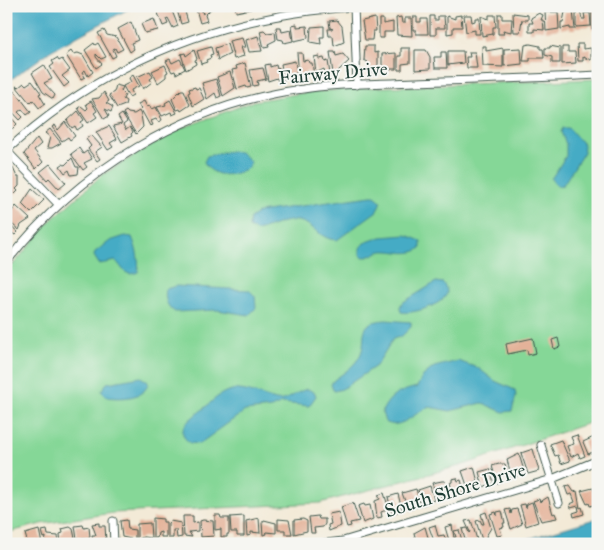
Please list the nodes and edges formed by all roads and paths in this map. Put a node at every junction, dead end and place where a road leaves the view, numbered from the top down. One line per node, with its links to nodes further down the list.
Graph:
1 (376, 6): 2 (street)
2 (354, 7): 4 (street); 5 (street)
3 (598, 76): 4 (street, Fairway Drive)
4 (357, 85): 6 (street, Fairway Drive)
5 (6, 151): 6 (street)
6 (59, 205): 7 (street, Fairway Drive)
7 (6, 263)
8 (540, 445): 10 (street)
9 (598, 460): 10 (street, South Shore Drive)
10 (552, 479): 11 (street); 14 (street, South Shore Drive)
11 (559, 503)
12 (113, 520): 13 (street)
13 (114, 544)
14 (319, 544)

